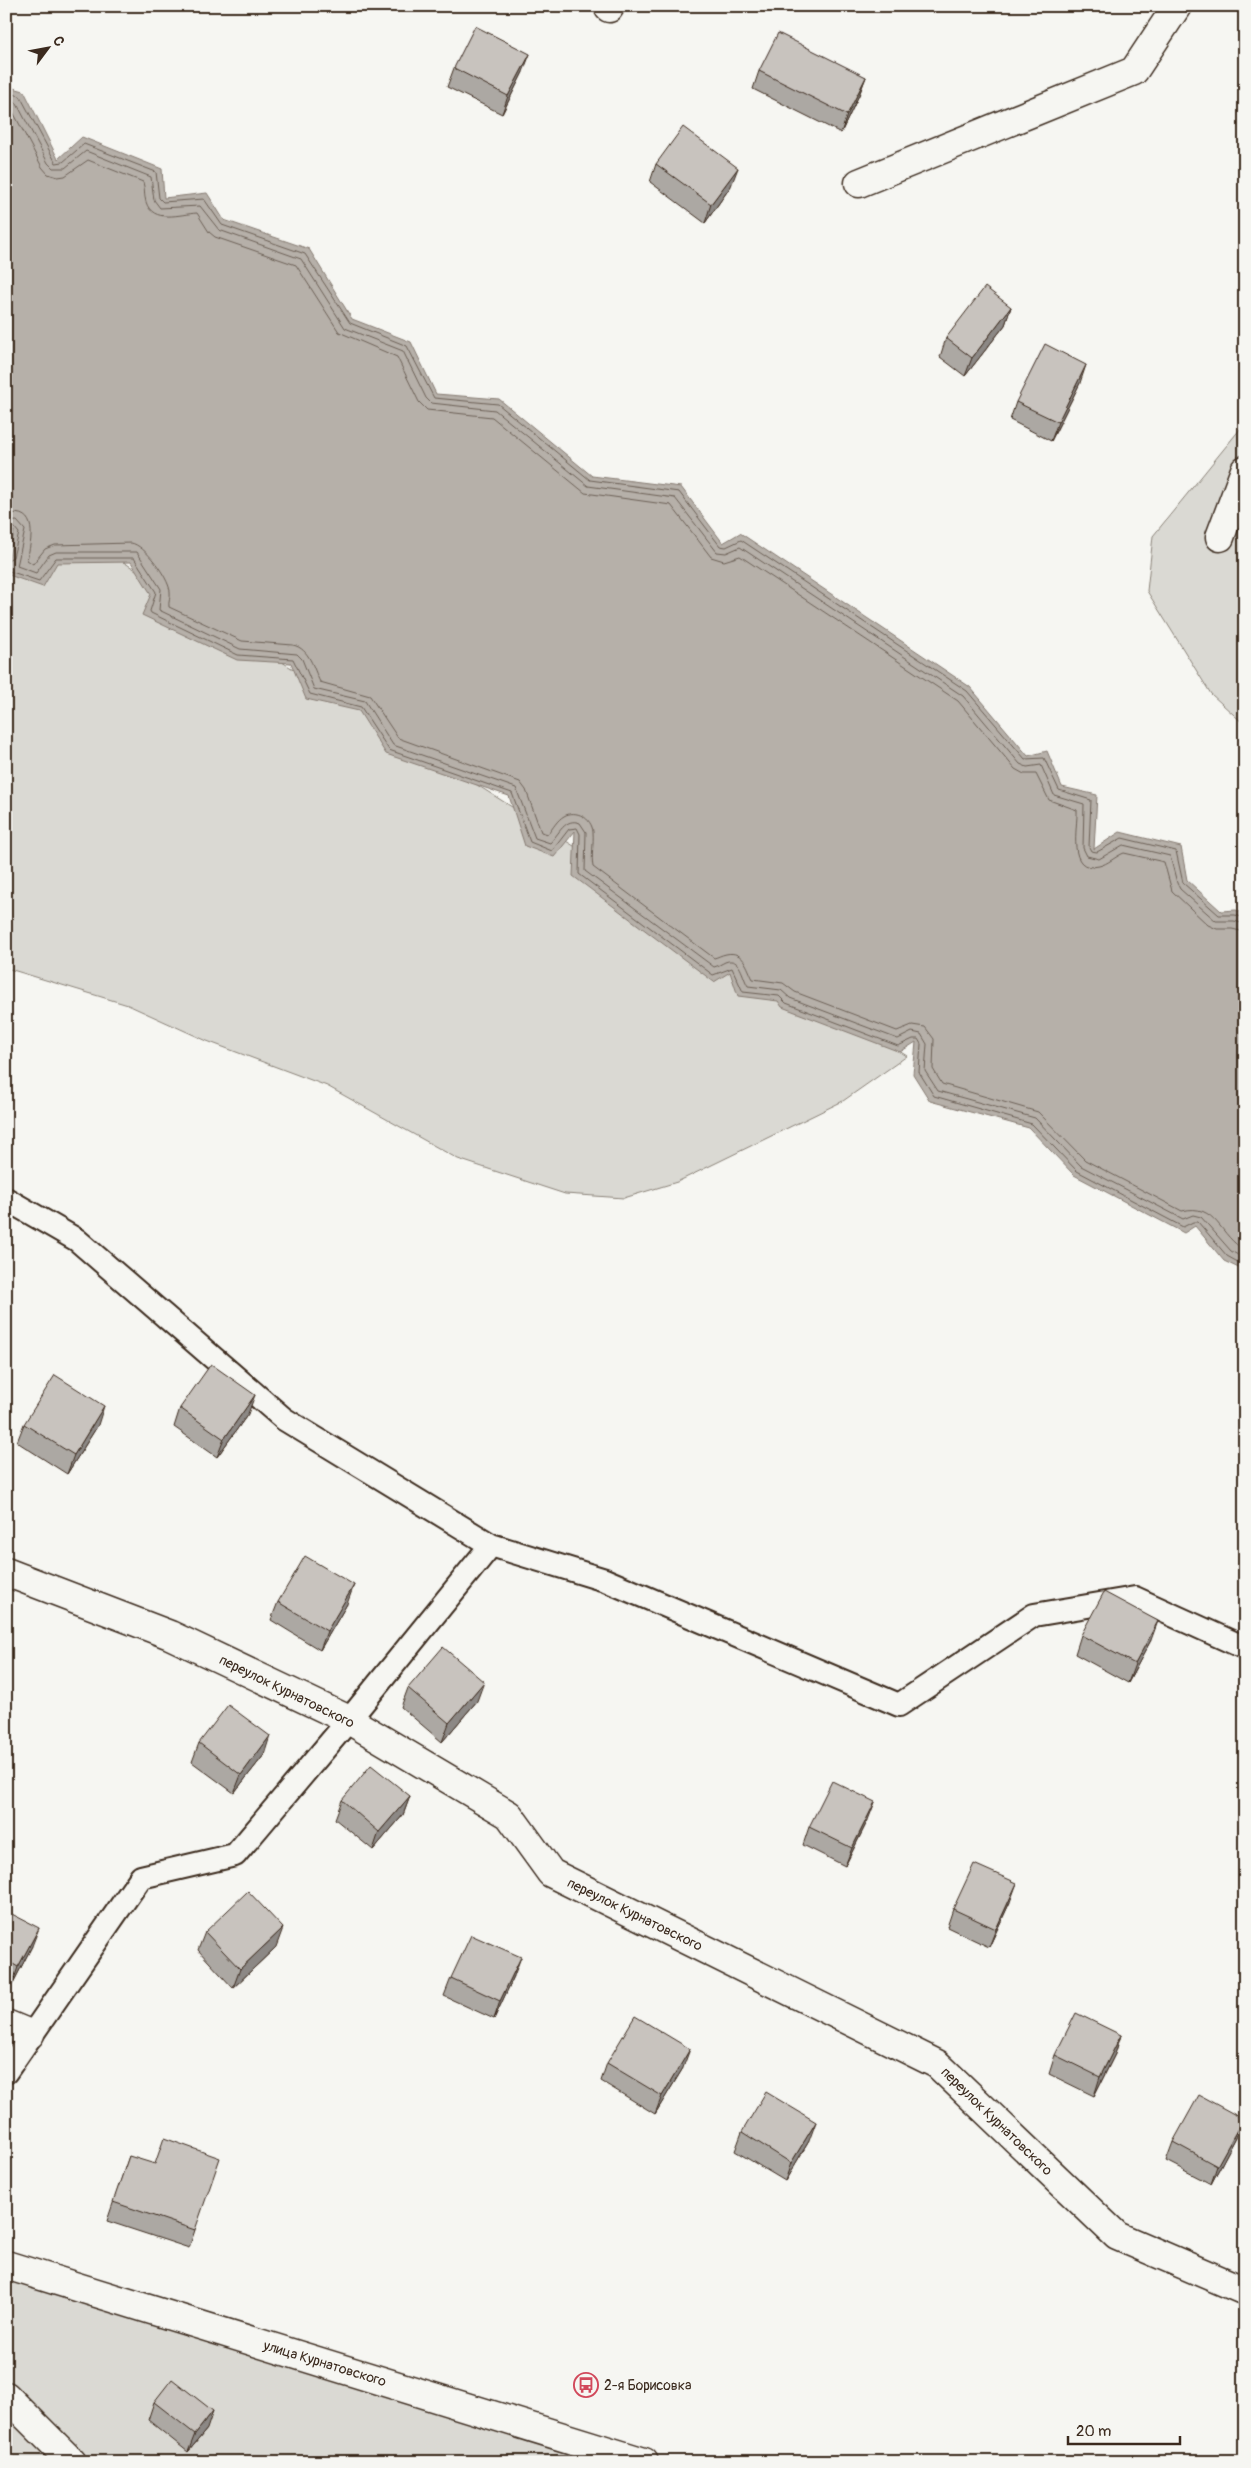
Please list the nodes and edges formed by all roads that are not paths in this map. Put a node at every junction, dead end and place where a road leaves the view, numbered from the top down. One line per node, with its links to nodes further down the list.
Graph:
1 (1177, 6): 2 (street)
2 (859, 183)
3 (1245, 470): 4 (street)
4 (1220, 537)
5 (6, 1199): 6 (lane)
6 (491, 1545): 8 (lane); 9 (lane)
7 (6, 1572): 9 (street, переулок Курнатовского)
8 (1245, 1648)
9 (349, 1720): 10 (lane); 13 (street, переулок Курнатовского)
10 (18, 2029): 11 (lane)
11 (6, 2072)
12 (6, 2265): 16 (street, улица Курнатовского)
13 (1245, 2291)
14 (6, 2396): 15 (street)
15 (72, 2462)
16 (644, 2462)

